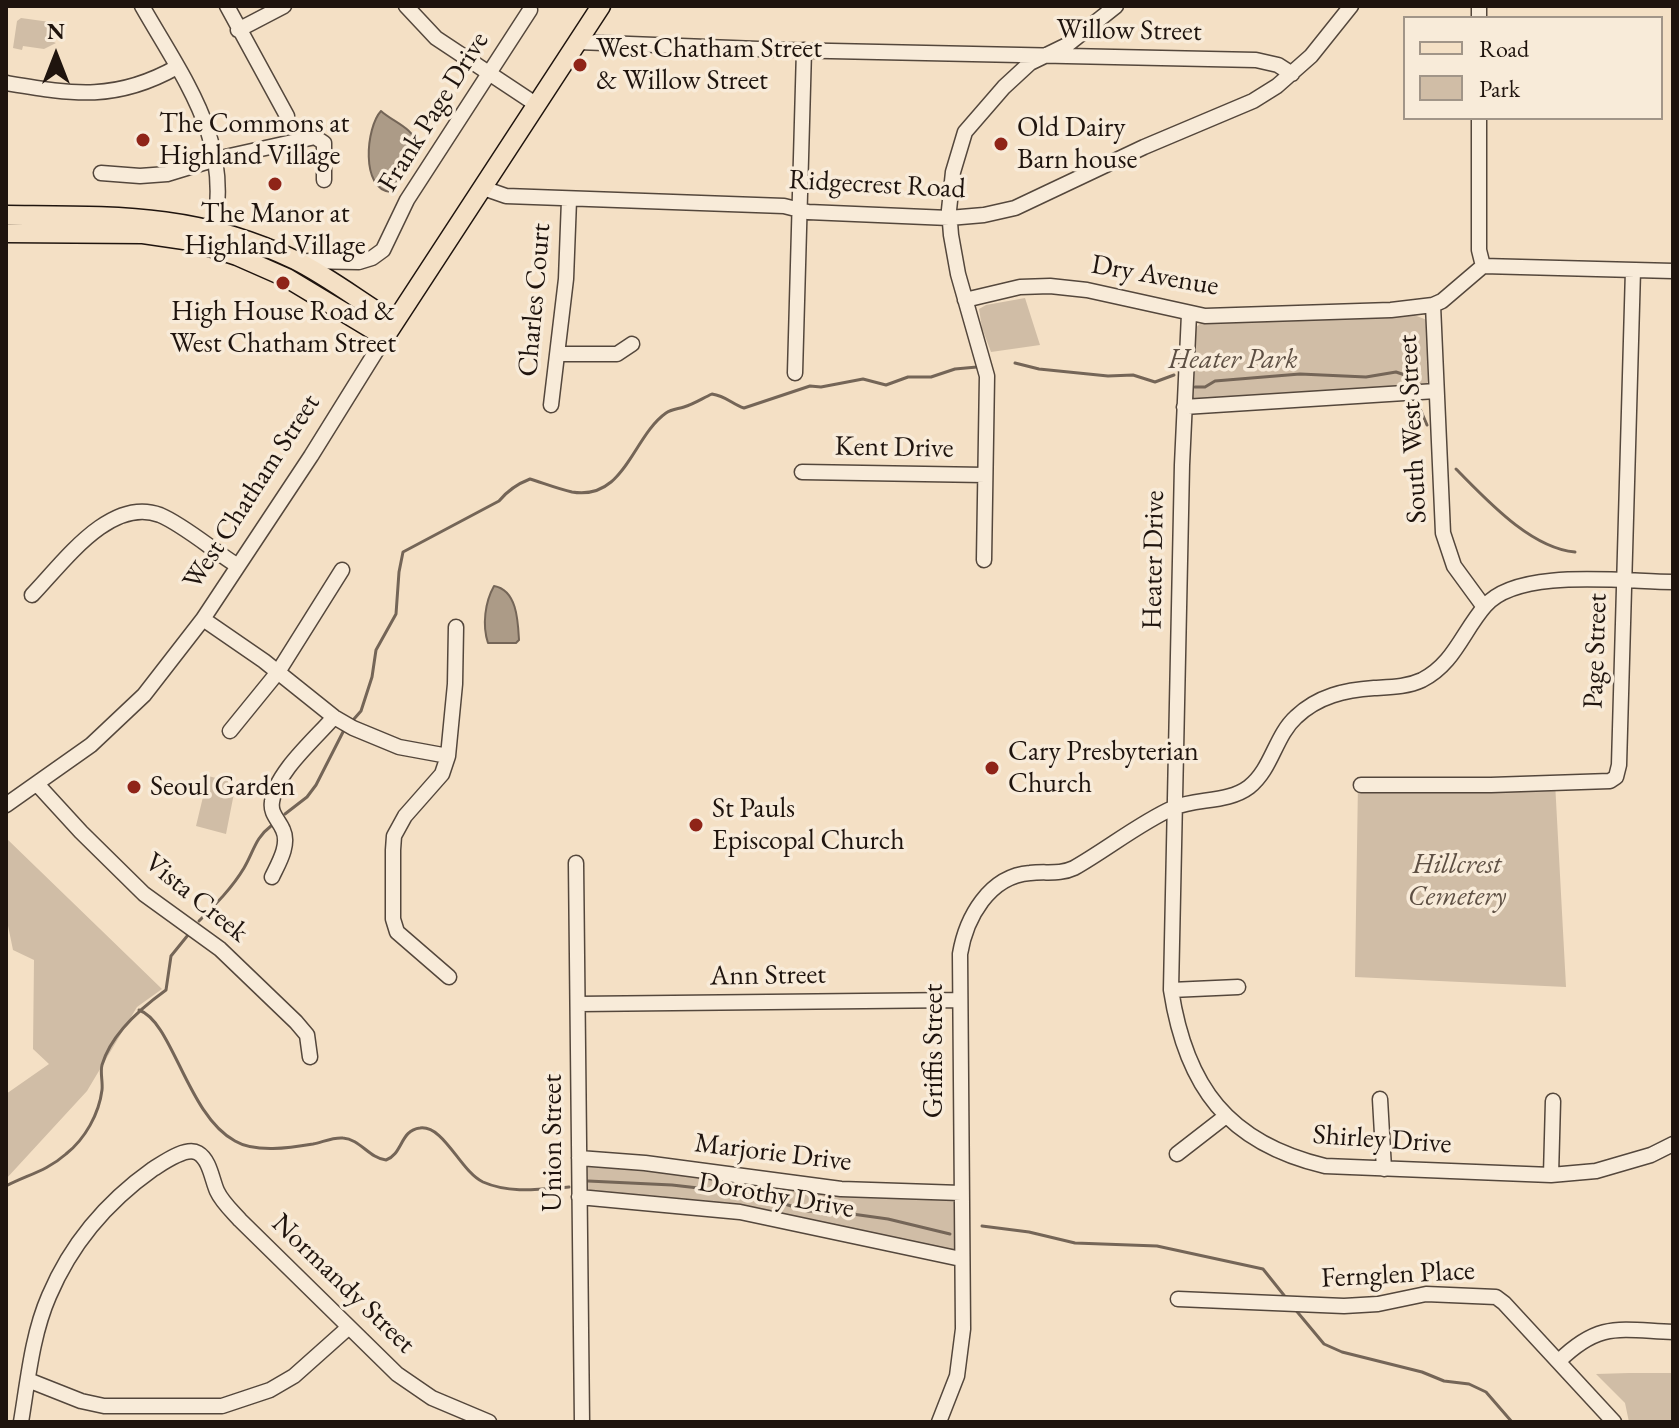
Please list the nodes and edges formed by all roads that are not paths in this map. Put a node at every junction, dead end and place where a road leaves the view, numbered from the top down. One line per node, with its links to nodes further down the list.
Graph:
1 (142, 6): 13 (street)
2 (227, 6): 9 (street)
3 (284, 6): 9 (street)
4 (406, 6): 14 (street)
5 (601, 6): 10 (main road, West Chatham Street)
6 (1116, 6): 12 (street)
7 (1351, 6): 15 (street, Ridgecrest Road)
8 (530, 10): 14 (street, Frank Page Drive)
9 (238, 30): 18 (street)
10 (578, 42): 11 (street, Willow Street); 17 (main road, West Chatham Street)
11 (804, 50): 12 (street, Willow Street); 25 (street)
12 (1044, 55): 15 (street, Willow Street); 27 (street)
13 (177, 67): 16 (street); 20 (street)
14 (489, 73): 17 (street); 30 (street, Frank Page Drive)
15 (1292, 74): 27 (street, Ridgecrest Road)
16 (6, 83)
17 (537, 105): 23 (main road, West Chatham Street)
18 (287, 116)
19 (1479, 120): 31 (street)
20 (216, 159): 21 (street); 22 (street); 29 (street)
21 (101, 173)
22 (324, 180)
23 (483, 188): 24 (street, Ridgecrest Road); 37 (main road, West Chatham Street)
24 (569, 200): 25 (street, Ridgecrest Road); 39 (street, Charles Court)
25 (798, 210): 27 (street, Ridgecrest Road); 40 (street)
26 (6, 215): 29 (main road)
27 (949, 218): 34 (street)
28 (6, 233): 29 (main road)
29 (212, 238): 30 (main road); 37 (main road)
30 (297, 261): 37 (main road)
31 (1483, 266): 32 (street); 35 (street, South West Street)
32 (1633, 270): 33 (street); 49 (street, Page Street)
33 (1673, 271)
34 (965, 300): 36 (street, Dry Avenue); 45 (street)
35 (1433, 305): 36 (street, Dry Avenue); 41 (street, South West Street)
36 (1189, 314): 43 (street, Heater Drive)
37 (390, 329): 47 (street, West Chatham Street)
38 (632, 344): 39 (street)
39 (558, 354): 42 (street, Charles Court)
40 (795, 373)
41 (1436, 391): 43 (street); 52 (street, South West Street)
42 (551, 405)
43 (1184, 407): 62 (street, Heater Drive)
44 (802, 472): 45 (street, Kent Drive)
45 (985, 475): 46 (street)
46 (984, 560)
47 (238, 566): 51 (street); 53 (street, West Chatham Street)
48 (342, 570): 55 (street)
49 (1624, 582): 50 (street); 52 (street); 60 (street, Page Street)
50 (1673, 582)
51 (32, 595)
52 (1484, 607): 62 (street, Griffis Street)
53 (203, 619): 55 (street); 59 (street, West Chatham Street)
54 (456, 627): 58 (street)
55 (278, 672): 56 (street); 57 (street)
56 (334, 717): 58 (street); 64 (street)
57 (230, 731)
58 (448, 756): 65 (street)
59 (37, 784): 61 (street, West Chatham Street); 70 (street, Vista Creek)
60 (1361, 785)
61 (6, 805)
62 (1175, 807): 67 (street, Shirley Drive); 68 (street, Griffis Street)
63 (576, 863): 69 (street, Union Street)
64 (272, 877)
65 (449, 977)
66 (1238, 987): 67 (street)
67 (1171, 990): 73 (street, Shirley Drive)
68 (959, 1000): 69 (street, Ann Street); 79 (street, Griffis Street)
69 (578, 1004): 76 (street, Union Street)
70 (310, 1057)
71 (1380, 1099): 77 (street)
72 (1553, 1101): 78 (street)
73 (1226, 1116): 75 (street); 77 (street, Shirley Drive)
74 (1673, 1144): 78 (street, Shirley Drive)
75 (1177, 1154)
76 (579, 1158): 79 (street, Marjorie Drive); 80 (street, Union Street)
77 (1384, 1169): 78 (street, Shirley Drive)
78 (1551, 1175)
79 (961, 1193): 81 (street, Griffis Street)
80 (579, 1197): 81 (street, Dorothy Drive); 89 (street, Union Street)
81 (961, 1259): 90 (street, Griffis Street)
82 (1178, 1299): 85 (street, Fernglen Place)
83 (349, 1327): 86 (street); 86 (street, Normandy Street); 88 (street, Normandy Street)
84 (1673, 1332): 85 (street)
85 (1559, 1361): 91 (street, Fernglen Place)
86 (28, 1380): 87 (street)
87 (21, 1422)
88 (489, 1422)
89 (582, 1422)
90 (939, 1422)
91 (1614, 1422)

